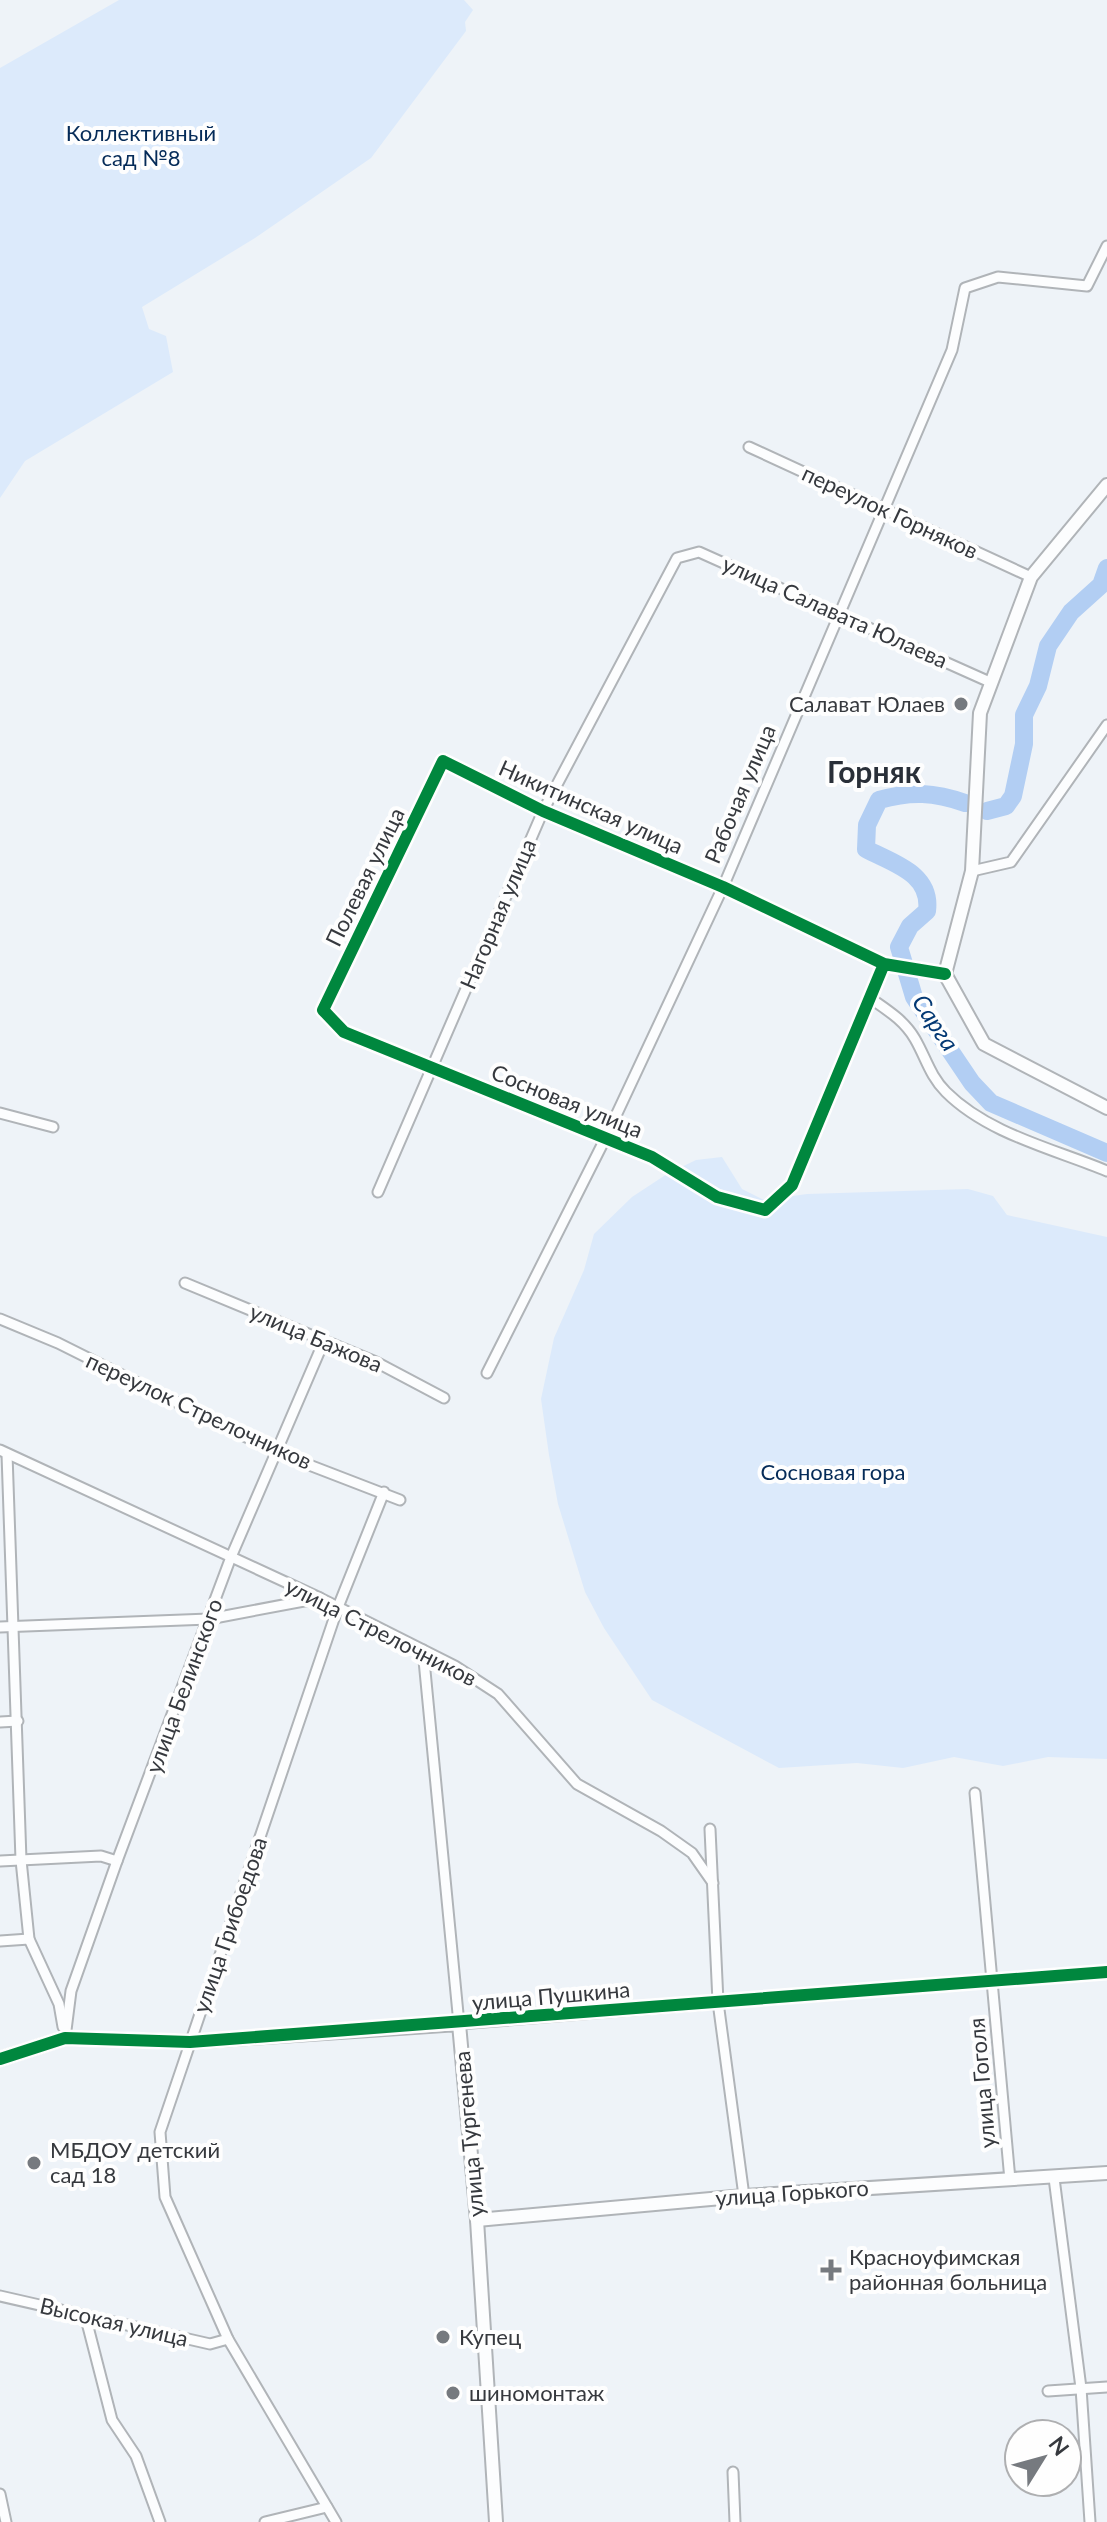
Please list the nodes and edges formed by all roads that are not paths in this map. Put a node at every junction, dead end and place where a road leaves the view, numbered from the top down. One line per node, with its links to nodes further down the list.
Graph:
1 (1107, 246): 4 (street, Рабочая улица)
2 (749, 447): 4 (street, переулок Горняков)
3 (1107, 485): 6 (street)
4 (884, 509): 6 (street, переулок Горняков); 7 (street, Рабочая улица)
5 (677, 558): 7 (street, улица Салавата Юлаева); 11 (street, Нагорная улица)
6 (1031, 577): 8 (street)
7 (839, 614): 8 (street, улица Салавата Юлаева); 13 (street, Рабочая улица)
8 (992, 683): 12 (street)
9 (1107, 725): 12 (street)
10 (443, 761): 11 (street, Никитинская улица); 17 (street, Полевая улица)
11 (543, 811): 13 (street, Никитинская улица); 18 (street, Нагорная улица)
12 (972, 871): 15 (street)
13 (723, 887): 14 (street, Никитинская улица); 22 (street, Рабочая улица)
14 (884, 964): 15 (street, Никитинская улица); 16 (street)
15 (945, 974): 19 (street)
16 (870, 998): 22 (street, Сосновая улица); 23 (street)
17 (323, 1010): 18 (street, Сосновая улица)
18 (432, 1068): 22 (street, Сосновая улица); 24 (street, Нагорная улица)
19 (1107, 1108)
20 (0, 1113): 21 (street)
21 (53, 1127)
22 (605, 1139): 28 (street, Рабочая улица)
23 (1107, 1171)
24 (378, 1192)
25 (185, 1283): 27 (street, улица Бажова)
26 (0, 1319): 31 (street, переулок Стрелочников)
27 (324, 1341): 29 (street, улица Бажова); 31 (street, улица Белинского)
28 (487, 1373)
29 (444, 1398)
30 (4, 1452): 34 (street, улица Стрелочников); 38 (street)
31 (278, 1453): 32 (street, переулок Стрелочников); 34 (street, улица Белинского)
32 (384, 1492): 33 (street, переулок Стрелочников); 36 (street, улица Грибоедова)
33 (400, 1500)
34 (231, 1557): 35 (street, улица Стрелочников); 37 (street, улица Белинского)
35 (320, 1598): 36 (street, улица Стрелочников); 37 (street)
36 (338, 1607): 40 (street, улица Стрелочников); 56 (street, улица Грибоедова)
37 (209, 1619): 38 (street); 47 (street, улица Белинского)
38 (13, 1626): 39 (street); 41 (street)
39 (0, 1627)
40 (423, 1650): 48 (street, улица Стрелочников); 54 (street, улица Тургенева)
41 (18, 1721): 42 (street); 45 (street)
42 (0, 1722)
43 (975, 1793): 52 (street, улица Гоголя)
44 (710, 1829): 48 (street)
45 (21, 1860): 46 (street); 47 (street); 49 (street)
46 (0, 1861)
47 (117, 1861): 55 (street, улица Белинского)
48 (713, 1883): 53 (street)
49 (29, 1939): 50 (street); 55 (street)
50 (0, 1941)
51 (1107, 1972): 52 (street, улица Пушкина)
52 (993, 1980): 53 (street, улица Пушкина); 60 (street, улица Гоголя)
53 (718, 2002): 54 (street, улица Пушкина); 61 (street)
54 (459, 2024): 56 (street, улица Пушкина); 62 (street, улица Тургенева)
55 (65, 2038): 56 (street, улица Пушкина); 57 (street, улица Пушкина)
56 (190, 2042): 65 (street, улица Грибоедова)
57 (0, 2059)
58 (1107, 2173): 59 (street, улица Горького)
59 (1054, 2178): 60 (street, улица Горького); 67 (street)
60 (1010, 2180): 61 (street, улица Горького)
61 (744, 2196): 62 (street, улица Горького)
62 (477, 2220): 76 (street, улица Тургенева)
63 (0, 2296): 64 (street, Высокая улица)
64 (85, 2315): 65 (street, Высокая улица); 73 (street)
65 (228, 2339): 71 (street, улица Грибоедова)
66 (1107, 2387): 67 (street)
67 (1081, 2388): 68 (street); 78 (street)
68 (1048, 2391)
69 (733, 2472): 77 (street)
70 (0, 2494): 72 (street)
71 (327, 2507): 74 (street); 75 (street, улица Грибоедова)
72 (6, 2522)
73 (160, 2522)
74 (265, 2522)
75 (336, 2522)
76 (496, 2522)
77 (735, 2522)
78 (1090, 2522)

